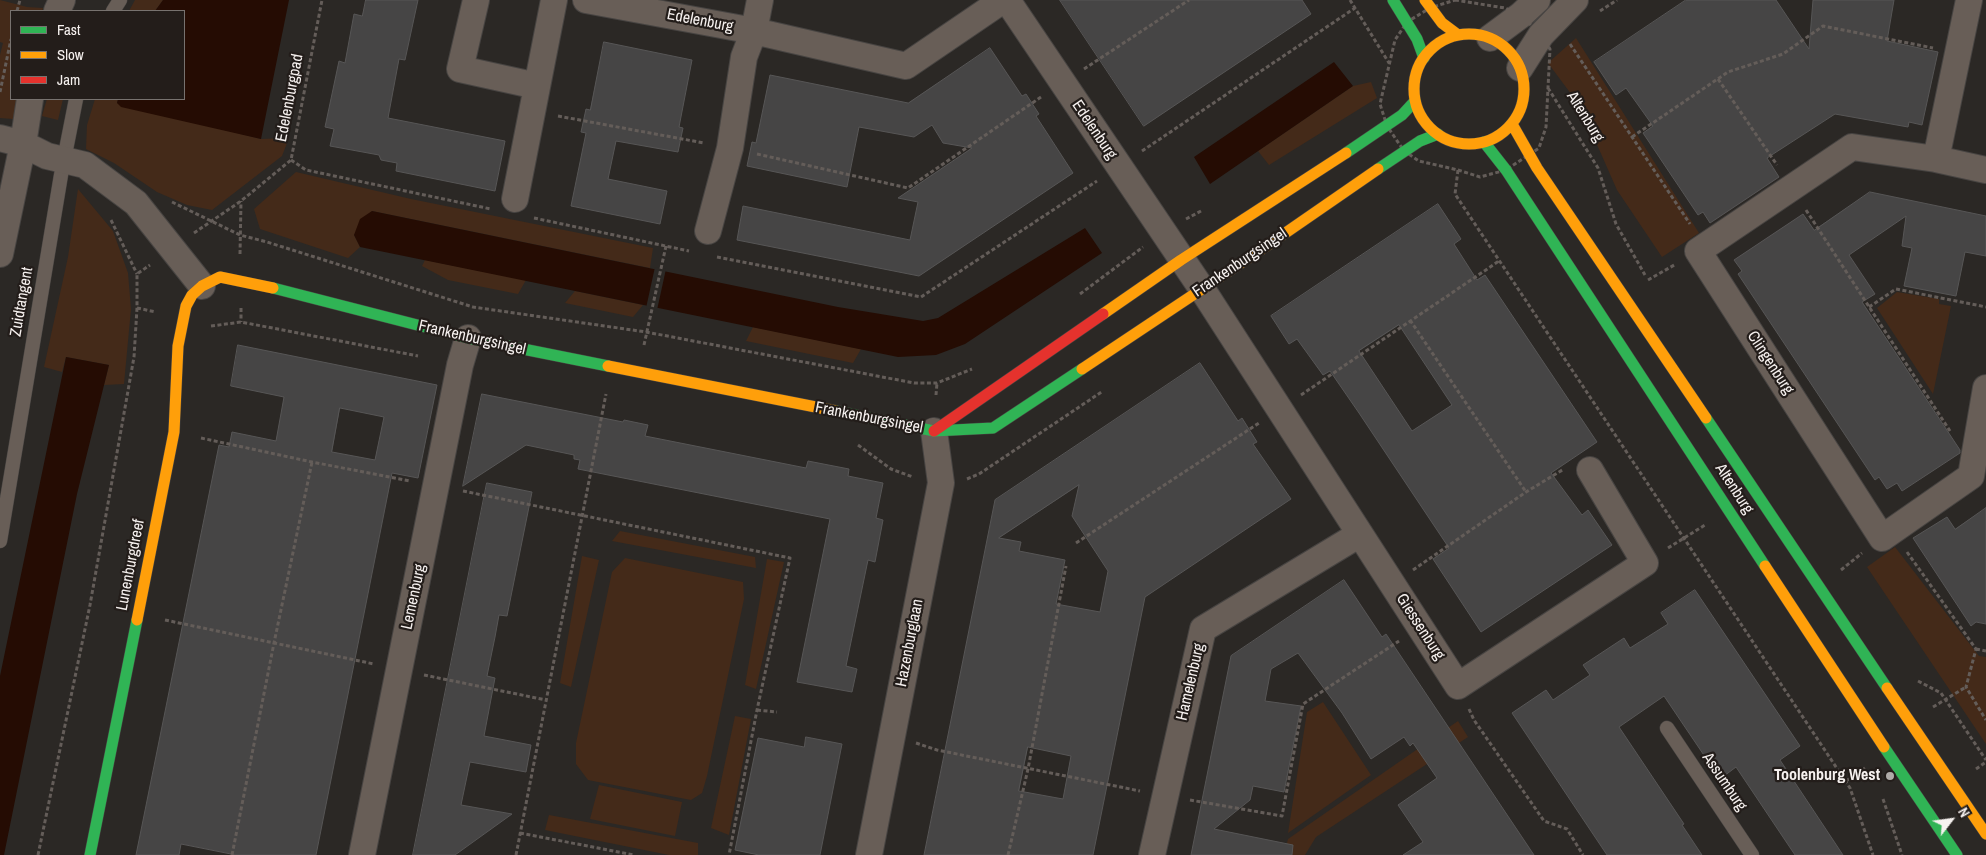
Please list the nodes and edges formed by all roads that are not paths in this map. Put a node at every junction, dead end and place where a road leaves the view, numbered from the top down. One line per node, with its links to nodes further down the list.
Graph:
1 (476, 0): 16 (street)
2 (554, 0): 16 (street)
3 (586, 0): 11 (street, Edelenburg)
4 (760, 0): 11 (street, Edelenburg)
5 (1005, 0): 11 (street, Edelenburg); 30 (street, Edelenburg)
6 (1393, 0): 14 (street)
7 (1575, 0): 15 (street)
8 (1969, 0): 24 (street)
9 (1428, 4): 12 (street)
10 (1529, 8): 13 (street)
11 (754, 31): 28 (street, Edelenburg)
12 (1458, 35): 13 (street); 14 (street)
13 (1490, 38): 15 (street)
14 (1424, 58): 19 (street)
15 (1520, 68): 20 (street)
16 (537, 86): 27 (street)
17 (30, 100): 22 (street)
18 (76, 100): 25 (lane, Zuidtangent)
19 (1415, 101): 21 (street); 30 (street, Frankenburgsingel)
20 (1512, 124): 23 (street); 40 (street, Altenburg)
21 (1438, 134): 23 (street); 32 (street, Frankenburgsingel)
22 (11, 141): 25 (street); 29 (street)
23 (1484, 142): 46 (street, Altenburg)
24 (1936, 158): 26 (street); 34 (street, Clingenburg)
25 (64, 159): 31 (street); 38 (lane, Zuidtangent)
26 (1986, 170)
27 (512, 209)
28 (701, 242)
29 (0, 254)
30 (1182, 260): 32 (street, Edelenburg); 35 (street, Frankenburgsingel)
31 (202, 286): 33 (street, Frankenburgsingel); 41 (street, Lunenburgdreef)
32 (1202, 289): 35 (street, Frankenburgsingel); 37 (street, Giessenburg)
33 (468, 338): 35 (street, Frankenburgsingel); 42 (street, Lemenburg)
34 (1986, 388)
35 (934, 431): 43 (street, Hazenburglaan)
36 (1590, 470): 37 (street, Giessenburg)
37 (1360, 534): 44 (street, Hamelenburg)
38 (0, 541)
39 (1667, 728): 45 (lane, Assumburg)
40 (1986, 834)
41 (90, 855)
42 (362, 855)
43 (869, 855)
44 (1152, 855)
45 (1752, 855)
46 (1957, 855)

